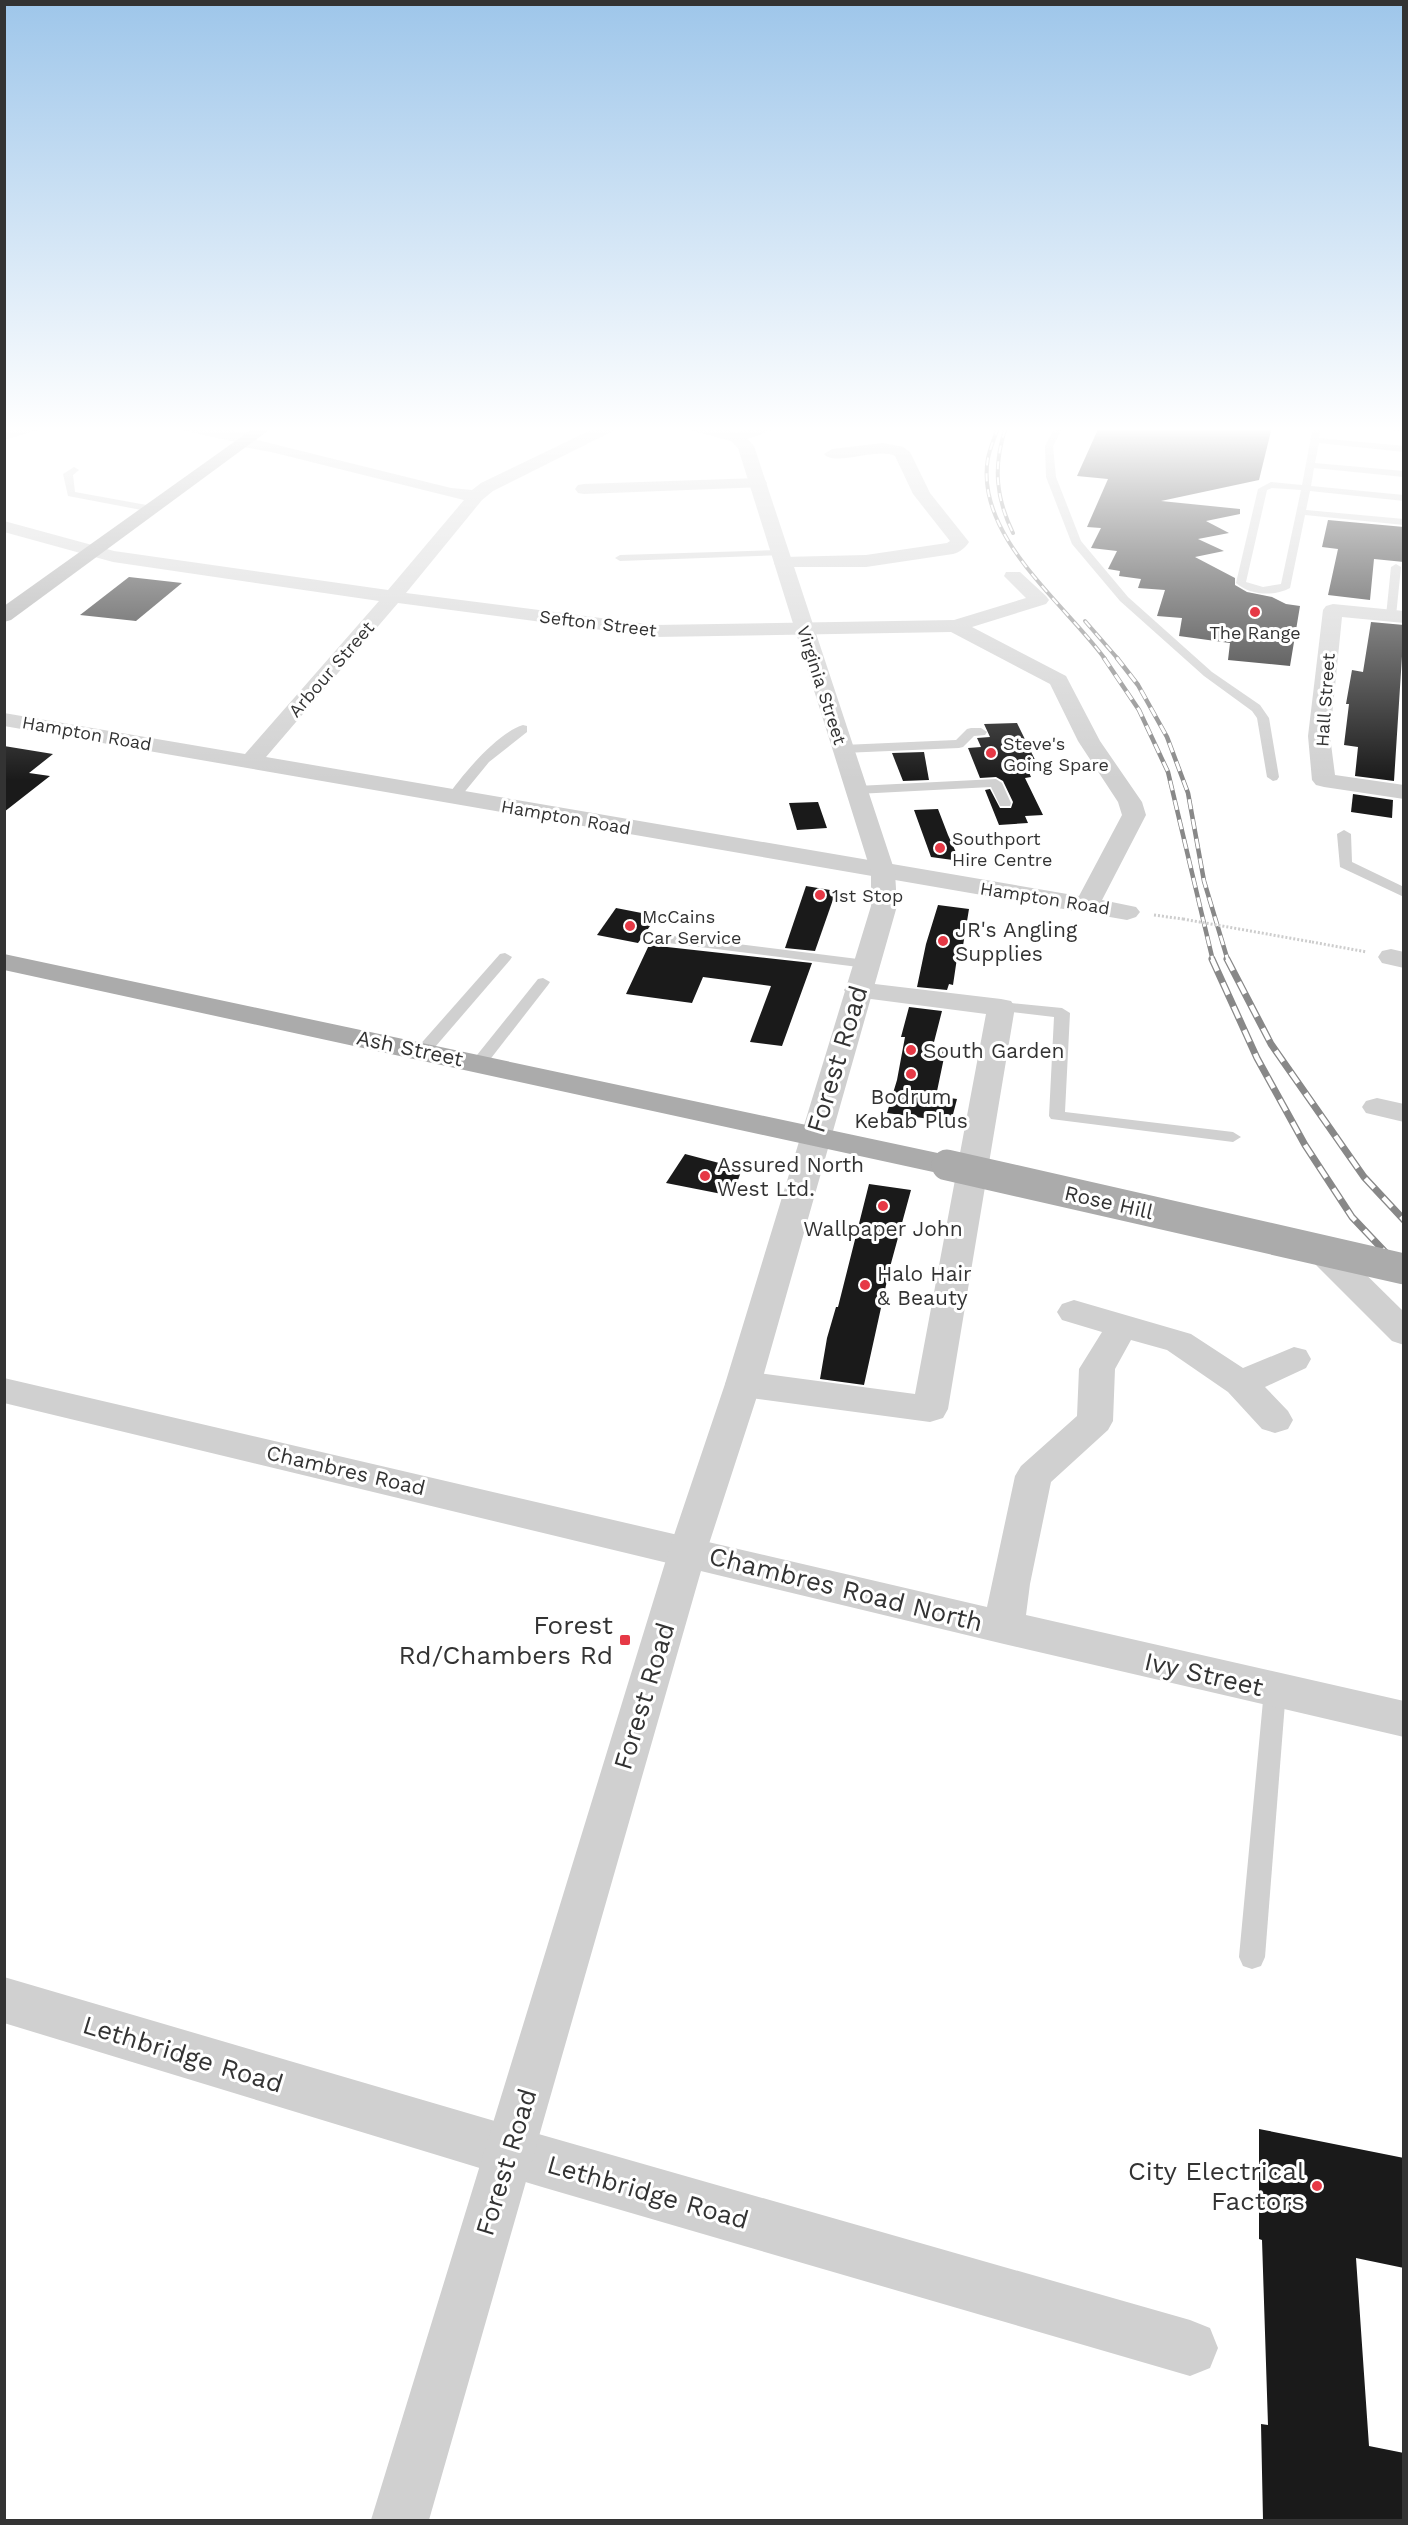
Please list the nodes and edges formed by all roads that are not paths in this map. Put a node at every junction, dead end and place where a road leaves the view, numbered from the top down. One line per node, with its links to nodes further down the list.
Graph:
1 (69, 545): 9 (street, Sefton Street)
2 (104, 545): 9 (highway)
3 (436, 545): 14 (street, Arbour Street)
4 (777, 545): 11 (street, Virginia Street)
5 (957, 545): 11 (street)
6 (1078, 545): 24 (lane)
7 (1250, 545): 8 (lane)
8 (1295, 545)
9 (94, 552): 14 (street, Sefton Street); 15 (highway)
10 (620, 558): 11 (lane)
11 (781, 558): 18 (street, Virginia Street)
12 (1396, 567): 16 (lane)
13 (1013, 576): 17 (street)
14 (393, 597): 18 (street, Sefton Street); 23 (street, Arbour Street)
15 (4, 616)
16 (1397, 616): 26 (street, Hall Street)
17 (955, 626): 18 (street, Sefton Street); 32 (street)
18 (803, 628): 22 (street, Virginia Street)
19 (4, 718): 23 (street, Hampton Road)
20 (523, 729): 27 (lane)
21 (981, 732): 22 (lane)
22 (843, 749): 25 (street, Virginia Street)
23 (250, 762): 27 (street, Hampton Road)
24 (1273, 777)
25 (856, 790): 28 (lane); 30 (street, Virginia Street)
26 (1404, 792)
27 (453, 797): 30 (street, Hampton Road)
28 (1005, 803)
29 (1344, 834): 31 (lane)
30 (883, 872): 32 (street, Hampton Road); 37 (street, Forest Road)
31 (1404, 893)
32 (1087, 905): 33 (street, Hampton Road)
33 (1138, 913)
34 (673, 940): 37 (lane)
35 (505, 957): 40 (lane)
36 (4, 962): 40 (main road, Ash Street)
37 (862, 977): 39 (street); 42 (street, Forest Road)
38 (543, 982): 41 (lane)
39 (1001, 1007): 43 (lane); 51 (street)
40 (423, 1051): 41 (main road, Ash Street)
41 (479, 1063): 42 (main road, Ash Street)
42 (815, 1134): 44 (main road, Rose Hill, bridge); 51 (street, Forest Road)
43 (1233, 1137)
44 (1322, 1251): 45 (main road, Rose Hill, bridge); 47 (street)
45 (1404, 1269)
46 (1074, 1312): 48 (street)
47 (1393, 1323)
48 (1122, 1326): 50 (street); 55 (street)
49 (1294, 1359): 50 (street)
50 (1241, 1383): 53 (street)
51 (743, 1384): 54 (street, Forest Road)
52 (4, 1390): 54 (street, Chambres Road)
53 (1275, 1420)
54 (688, 1550): 55 (street, Chambres Road North); 60 (street, Forest Road)
55 (1004, 1628): 56 (street, Ivy Street)
56 (1275, 1690): 57 (street, Ivy Street); 58 (lane)
57 (1404, 1719)
58 (1252, 1957)
59 (4, 2000): 60 (street, Lethbridge Road)
60 (509, 2152): 61 (street, Lethbridge Road); 62 (street, Forest Road)
61 (1190, 2348)
62 (399, 2520)

